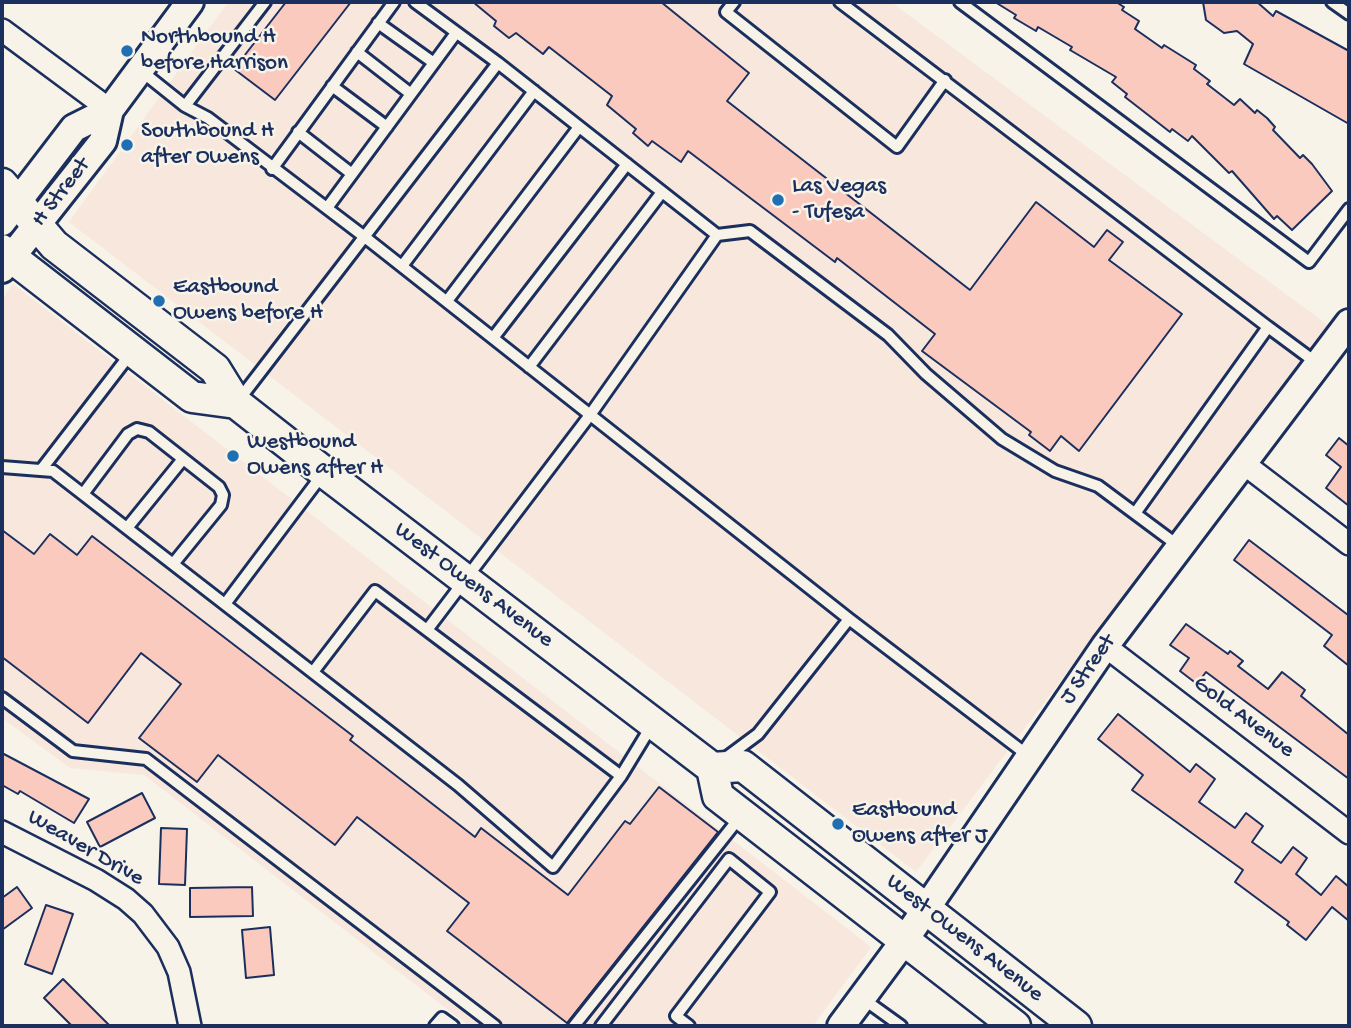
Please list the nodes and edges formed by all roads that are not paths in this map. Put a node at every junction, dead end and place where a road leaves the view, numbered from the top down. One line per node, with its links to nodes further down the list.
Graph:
1 (190, 2): 16 (street, H Street)
2 (265, 2): 21 (lane)
3 (394, 2): 10 (lane)
4 (415, 2): 12 (lane)
5 (734, 2): 17 (lane)
6 (840, 2): 17 (lane)
7 (960, 2): 32 (lane)
8 (1332, 2): 9 (lane)
9 (1349, 14)
10 (378, 23): 13 (lane); 14 (lane)
11 (2, 30): 22 (street)
12 (456, 33): 14 (lane); 15 (lane)
13 (357, 52): 18 (lane); 20 (lane)
14 (434, 63): 20 (lane)
15 (498, 63): 19 (lane); 35 (lane)
16 (139, 70): 21 (lane); 22 (street, H Street)
17 (945, 80): 40 (lane)
18 (332, 86): 23 (lane); 25 (lane)
19 (534, 91): 24 (lane); 37 (lane)
20 (411, 94): 23 (lane)
21 (184, 106): 27 (lane)
22 (110, 110): 30 (street, H Street); 33 (street, H Street)
23 (387, 127): 28 (lane)
24 (579, 127): 26 (lane); 38 (lane)
25 (298, 132): 27 (lane); 28 (lane)
26 (626, 164): 29 (lane); 41 (lane)
27 (272, 169): 31 (lane)
28 (352, 174): 31 (lane)
29 (662, 192): 34 (lane); 44 (lane)
30 (6, 204): 33 (main road, West Owens Avenue)
31 (327, 208): 35 (lane)
32 (1349, 209)
33 (36, 226): 36 (street, H Street); 45 (main road, West Owens Avenue)
34 (716, 235): 46 (lane); 53 (lane)
35 (366, 238): 37 (lane); 45 (lane)
36 (5, 259): 42 (main road)
37 (402, 266): 38 (lane)
38 (447, 301): 41 (lane)
39 (1349, 323): 43 (street, J Street)
40 (1268, 327): 43 (lane); 53 (lane)
41 (493, 338): 44 (lane)
42 (132, 351): 45 (main road); 50 (lane)
43 (1318, 364): 48 (street, J Street)
44 (529, 367): 46 (lane)
45 (236, 403): 51 (main road, West Owens Avenue)
46 (590, 415): 58 (lane); 60 (lane)
47 (183, 459): 52 (lane); 54 (lane); 57 (lane)
48 (1243, 463): 55 (street); 56 (street, J Street)
49 (2, 467): 50 (lane)
50 (41, 470): 52 (lane)
51 (324, 472): 58 (main road, West Owens Avenue); 59 (lane)
52 (83, 494): 54 (lane)
53 (1136, 512): 56 (lane)
54 (127, 528): 57 (lane)
55 (1349, 544)
56 (1180, 547): 62 (street, J Street)
57 (173, 564): 59 (lane)
58 (465, 579): 61 (lane); 65 (main road, West Owens Avenue)
59 (225, 604): 63 (lane)
60 (849, 619): 66 (lane); 67 (lane)
61 (427, 629): 63 (lane); 68 (lane)
62 (1105, 646): 66 (street, J Street); 71 (street, Gold Avenue)
63 (313, 672): 68 (lane)
64 (2, 698): 78 (lane)
65 (653, 723): 67 (main road, West Owens Avenue); 68 (lane)
66 (1030, 757): 72 (street, J Street)
67 (712, 768): 69 (main road, West Owens Avenue); 72 (main road, West Owens Avenue)
68 (621, 776)
69 (741, 815): 73 (main road, West Owens Avenue); 79 (lane)
70 (2, 832): 75 (street, Weaver Drive)
71 (1349, 833)
72 (926, 909): 73 (street, J Street); 85 (main road, West Owens Avenue)
73 (904, 941): 74 (street, J Street); 84 (main road, West Owens Avenue)
74 (862, 998): 82 (street, J Street); 83 (lane)
75 (190, 1026)
76 (435, 1026): 77 (lane)
77 (453, 1026)
78 (495, 1026)
79 (575, 1026)
80 (601, 1026): 81 (lane)
81 (689, 1026)
82 (841, 1026)
83 (901, 1026)
84 (1015, 1026)
85 (1076, 1026)

